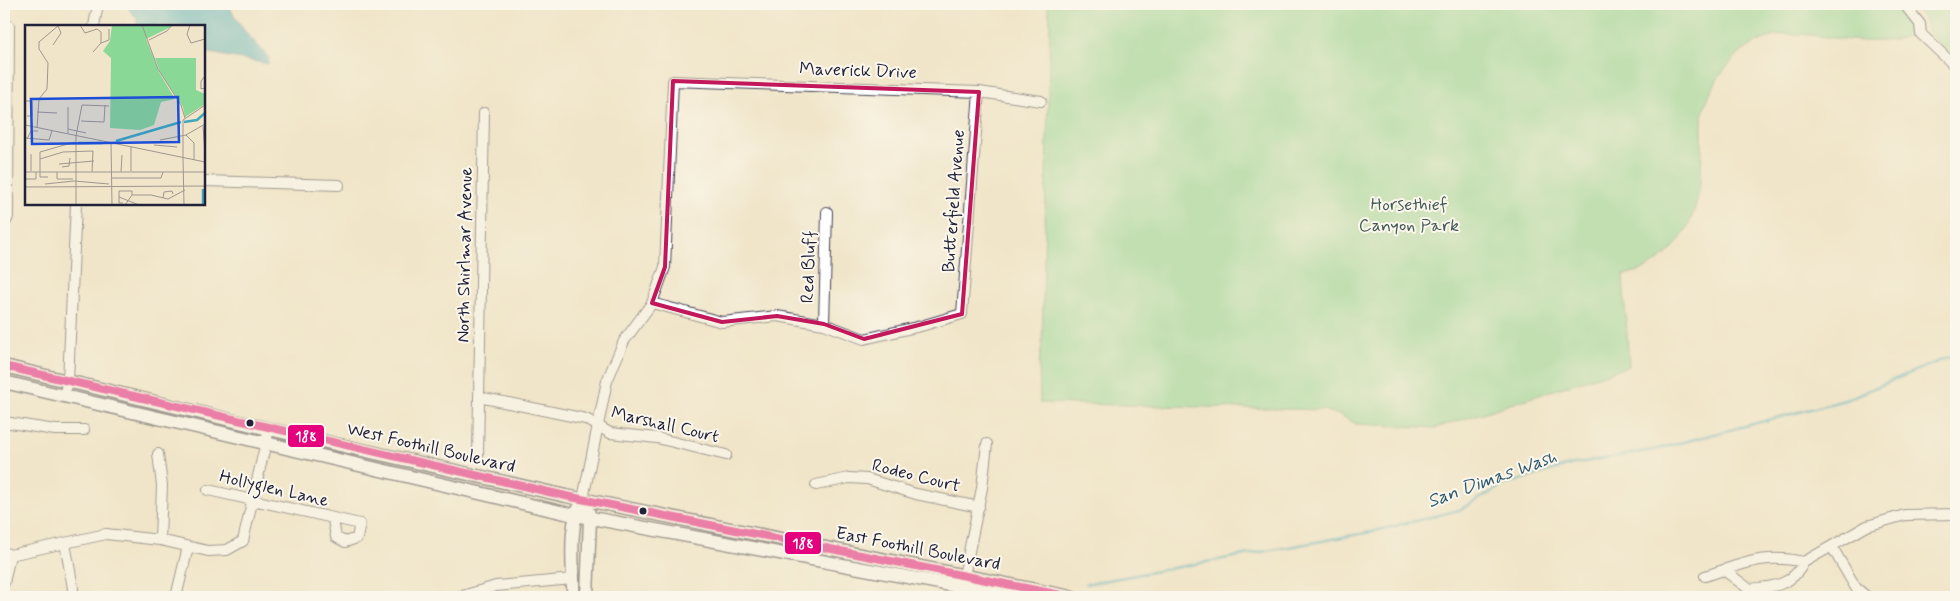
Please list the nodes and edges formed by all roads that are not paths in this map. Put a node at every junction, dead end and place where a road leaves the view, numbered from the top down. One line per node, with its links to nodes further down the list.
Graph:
1 (98, 4): 3 (street)
2 (1904, 4): 5 (street)
3 (94, 25)
4 (4, 26): 13 (street)
5 (1956, 67)
6 (979, 92): 7 (street, Maverick Drive); 14 (street, Maverick Drive); 15 (street, Butterfield Avenue)
7 (1041, 101)
8 (484, 114): 20 (street, North Shirlmar Avenue)
9 (205, 180): 10 (street)
10 (339, 185)
11 (76, 205): 17 (street)
12 (827, 212): 15 (street, Red Bluff)
13 (4, 225)
14 (652, 303): 15 (street); 22 (street)
15 (824, 324)
16 (4, 366): 17 (main road)
17 (68, 380): 19 (street); 23 (main road, West Foothill Boulevard)
18 (4, 382): 19 (main road, West Foothill Boulevard)
19 (64, 396): 25 (main road, West Foothill Boulevard)
20 (479, 397): 22 (street); 29 (street, North Shirlmar Avenue)
21 (4, 422): 24 (street)
22 (597, 426): 28 (street, Marshall Court); 32 (street)
23 (269, 429): 25 (street); 32 (main road, West Foothill Boulevard)
24 (84, 430)
25 (266, 443): 33 (street); 36 (main road, West Foothill Boulevard)
26 (987, 444): 34 (street)
27 (158, 454): 39 (street)
28 (726, 455)
29 (478, 456)
30 (816, 485): 34 (street, Rodeo Court)
31 (208, 490): 33 (street, Hollyglen Lane)
32 (583, 500): 36 (main road); 37 (main road); 47 (main road, East Foothill Boulevard)
33 (252, 501): 38 (street, Hollyglen Lane); 41 (street)
34 (979, 507): 47 (street)
35 (1956, 514): 42 (street)
36 (575, 515): 37 (main road, West Foothill Boulevard); 49 (main road)
37 (590, 518): 47 (main road, East Foothill Boulevard); 50 (main road)
38 (333, 520)
39 (160, 540): 40 (street); 41 (street)
40 (65, 543): 43 (street); 52 (street)
41 (188, 547): 53 (street)
42 (1832, 547): 44 (street); 57 (street)
43 (7, 553): 48 (street)
44 (1804, 562): 45 (street); 45 (street)
45 (1724, 570): 46 (street)
46 (1705, 576)
47 (963, 581): 51 (main road, East Foothill Boulevard); 55 (main road, East Foothill Boulevard)
48 (4, 583)
49 (573, 588): 54 (street)
50 (587, 593)
51 (1057, 596): 56 (main road, East Foothill Boulevard)
52 (72, 597)
53 (176, 597)
54 (459, 597)
55 (1014, 597)
56 (1071, 597)
57 (1867, 597)

